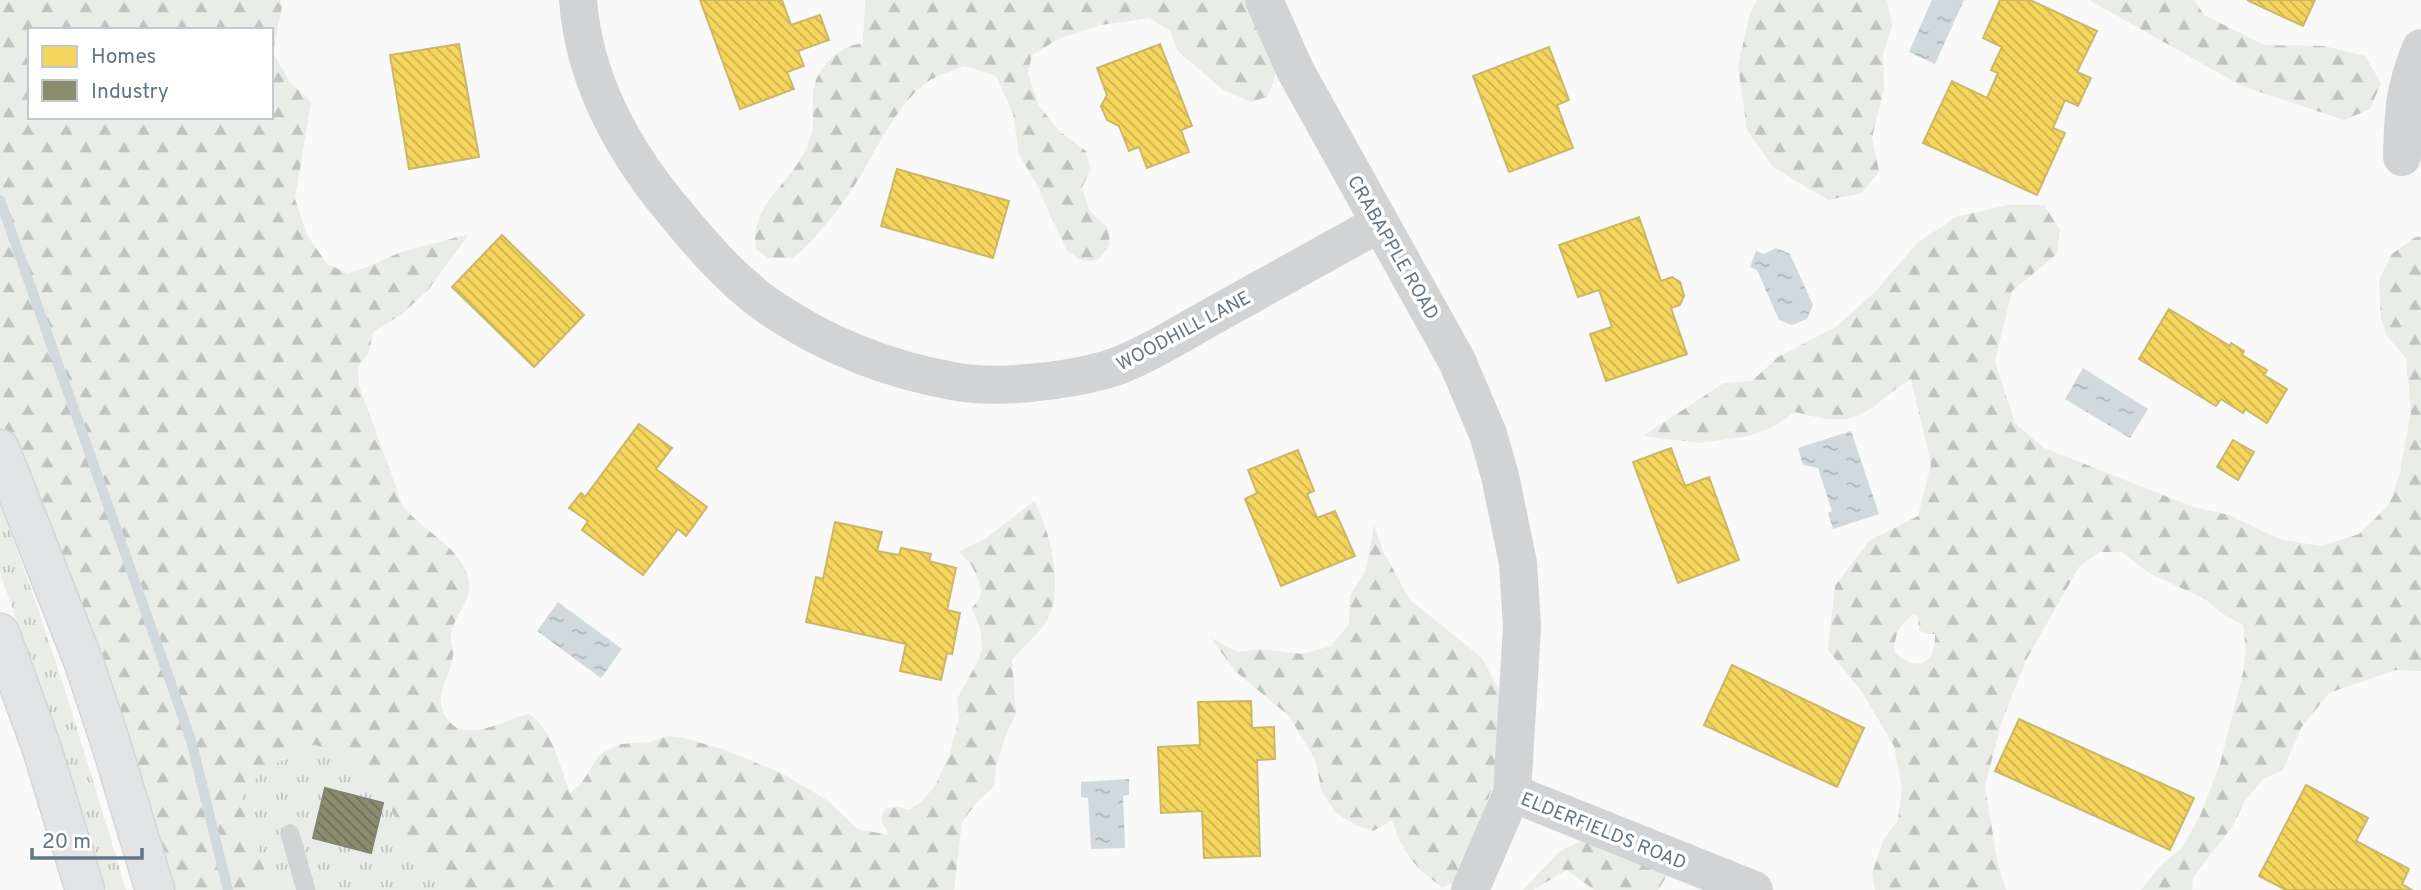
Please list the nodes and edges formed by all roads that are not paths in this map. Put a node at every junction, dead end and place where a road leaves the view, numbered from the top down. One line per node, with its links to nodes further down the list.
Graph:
1 (578, 0): 5 (street, WOODHILL LANE)
2 (1264, 0): 5 (street, CRABAPPLE ROAD)
3 (2421, 48): 4 (street)
4 (2402, 157)
5 (1380, 223): 8 (street, CRABAPPLE ROAD)
6 (0, 449): 11 (main road)
7 (0, 634): 10 (main road)
8 (1512, 793): 13 (street, ELDERFIELDS ROAD); 14 (street, ELDERFIELDS ROAD)
9 (290, 834): 12 (lane)
10 (85, 890)
11 (155, 890)
12 (306, 890)
13 (1470, 890)
14 (1754, 890)

